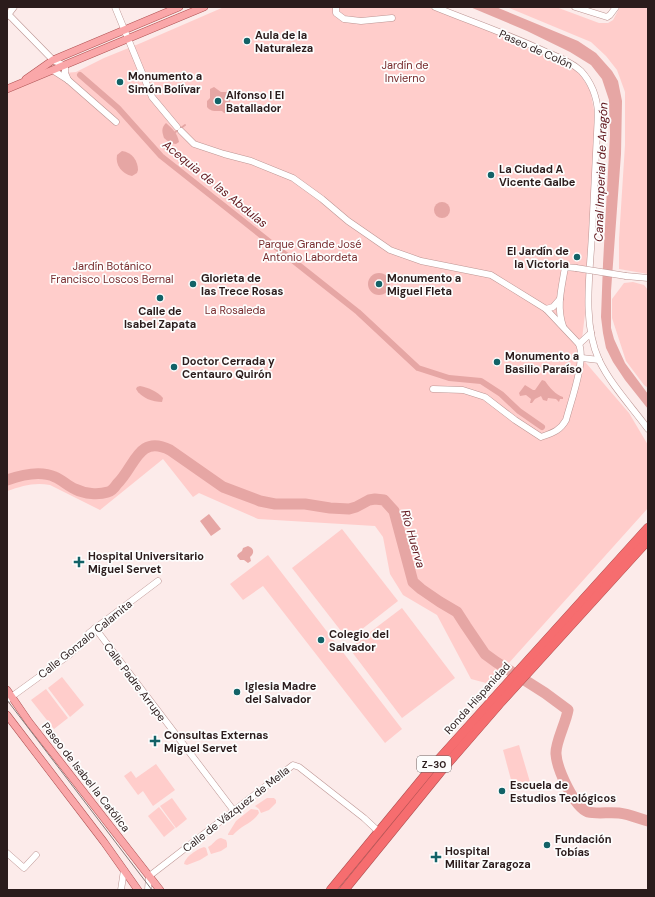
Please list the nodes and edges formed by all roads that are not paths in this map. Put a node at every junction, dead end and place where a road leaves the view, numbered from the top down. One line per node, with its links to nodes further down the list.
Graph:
1 (14, 7): 10 (street)
2 (115, 7): 12 (street)
3 (179, 7): 12 (main road)
4 (204, 7): 13 (main road)
5 (336, 7): 11 (street)
6 (435, 7): 25 (street, Paseo de Colón)
7 (575, 7): 9 (street)
8 (616, 7): 9 (street)
9 (585, 9)
10 (8, 14): 14 (street)
11 (392, 18)
12 (125, 29): 13 (street); 14 (main road)
13 (129, 39): 15 (main road); 23 (street)
14 (53, 60): 15 (street); 18 (main road)
15 (65, 66): 16 (main road); 17 (street)
16 (54, 71): 17 (street); 18 (main road)
17 (68, 80): 20 (street)
18 (18, 85): 19 (main road)
19 (7, 90)
20 (116, 122)
21 (648, 278): 22 (street, bridge)
22 (560, 299): 23 (street); 24 (street)
23 (546, 309): 24 (street)
24 (564, 328): 26 (street)
25 (591, 333): 26 (street); 28 (street, Paseo de Colón)
26 (579, 344): 27 (street)
27 (582, 358): 28 (street); 29 (street)
28 (599, 360): 30 (street, Paseo de Colón)
29 (433, 389)
30 (648, 429)
31 (648, 528): 33 (highway, Ronda Hispanidad / Z-30)
32 (648, 540): 33 (highway, Ronda Hispanidad / Z-30)
33 (629, 554): 38 (highway, Ronda Hispanidad / Z-30)
34 (158, 581): 35 (street, Calle Gonzalo Calamita)
35 (95, 628): 37 (street, Calle Gonzalo Calamita); 40 (street, Calle Padre Arrupe)
36 (7, 690): 37 (main road, Paseo de Isabel la Católica)
37 (9, 698): 45 (main road, Paseo de Isabel la Católica)
38 (496, 701): 41 (highway, Ronda Hispanidad / Z-30); 51 (highway, Ronda Hispanidad / Z-30)
39 (7, 715): 44 (main road)
40 (234, 811): 41 (street, Calle de Vázquez de Mella); 45 (street, Calle de Vázquez de Mella)
41 (378, 831): 50 (highway, Ronda Hispanidad / Z-30)
42 (7, 853): 43 (street)
43 (36, 855)
44 (124, 870): 46 (street); 47 (main road)
45 (149, 876): 48 (street); 49 (main road, Paseo de Isabel la Católica)
46 (120, 890)
47 (138, 890)
48 (148, 890)
49 (160, 890)
50 (331, 890)
51 (344, 890)

